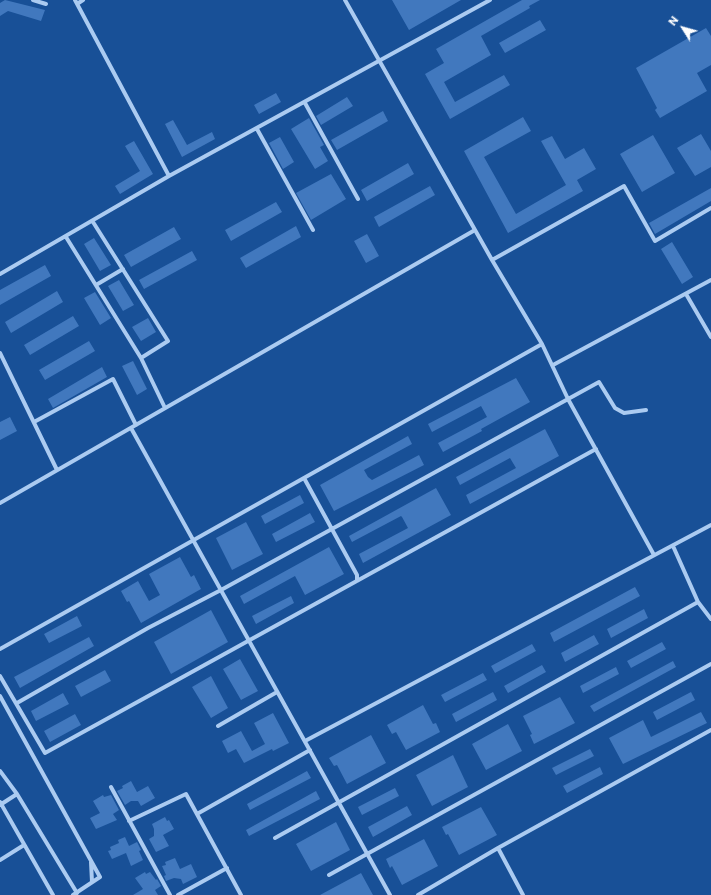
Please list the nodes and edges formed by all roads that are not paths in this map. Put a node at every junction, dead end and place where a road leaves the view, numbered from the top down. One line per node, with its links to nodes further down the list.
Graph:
1 (33, 0): 6 (street)
2 (84, 0): 5 (street)
3 (346, 0): 7 (street)
4 (490, 0): 7 (street)
5 (76, 2): 10 (street)
6 (46, 4)
7 (379, 61): 8 (street); 15 (street)
8 (305, 103): 9 (street); 11 (street)
9 (257, 129): 10 (street); 14 (street)
10 (169, 176): 13 (street)
11 (358, 199)
12 (711, 208): 17 (street)
13 (93, 222): 16 (street); 18 (street)
14 (313, 230)
15 (475, 230): 17 (street); 29 (street)
16 (66, 237): 19 (street); 21 (street)
17 (492, 260): 24 (street)
18 (123, 269): 21 (street); 26 (street)
19 (0, 274)
20 (711, 280): 22 (street)
21 (96, 285): 26 (street)
22 (686, 294): 23 (street); 27 (street)
23 (711, 338)
24 (542, 344): 27 (street); 36 (street)
25 (0, 353): 31 (street)
26 (141, 358): 29 (street)
27 (553, 365): 28 (street)
28 (568, 398): 30 (street); 34 (street); 39 (street)
29 (165, 408): 32 (street)
30 (646, 410)
31 (34, 422): 32 (street); 35 (street)
32 (136, 425): 33 (street)
33 (131, 428): 35 (street); 40 (street)
34 (596, 449): 42 (street); 43 (street)
35 (57, 470): 37 (street)
36 (304, 478): 39 (street); 40 (street)
37 (0, 503)
38 (711, 525): 41 (street)
39 (330, 530): 43 (street); 44 (street)
40 (193, 539): 44 (street); 48 (street)
41 (672, 546): 42 (street); 45 (street)
42 (654, 556): 56 (street)
43 (357, 580): 47 (street)
44 (221, 590): 47 (street); 53 (street)
45 (698, 602): 46 (street); 61 (street)
46 (711, 619)
47 (249, 641): 51 (street); 53 (street)
48 (0, 650)
49 (711, 664): 68 (street)
50 (0, 676): 53 (street)
51 (277, 692): 54 (street); 56 (street)
52 (0, 696): 70 (street)
53 (17, 703)
54 (218, 726)
55 (711, 730): 67 (street)
56 (305, 741): 57 (street)
57 (310, 750): 61 (street); 63 (street)
58 (0, 771): 60 (street)
59 (111, 787): 64 (street)
60 (17, 794): 62 (street); 74 (street)
61 (339, 802): 65 (street); 68 (street)
62 (0, 804): 66 (street)
63 (197, 814): 64 (street); 71 (street)
64 (129, 821): 76 (street)
65 (275, 838)
66 (24, 845): 69 (street); 75 (street)
67 (498, 848): 80 (street); 81 (street)
68 (367, 854): 72 (street); 79 (street)
69 (0, 860)
70 (91, 861): 73 (street); 73 (street)
71 (227, 868): 77 (street); 78 (street)
72 (329, 875)
73 (92, 882): 74 (street)
74 (75, 894)
75 (53, 895)
76 (170, 895)
77 (178, 895)
78 (241, 895)
79 (390, 895)
80 (418, 895)
81 (523, 895)

